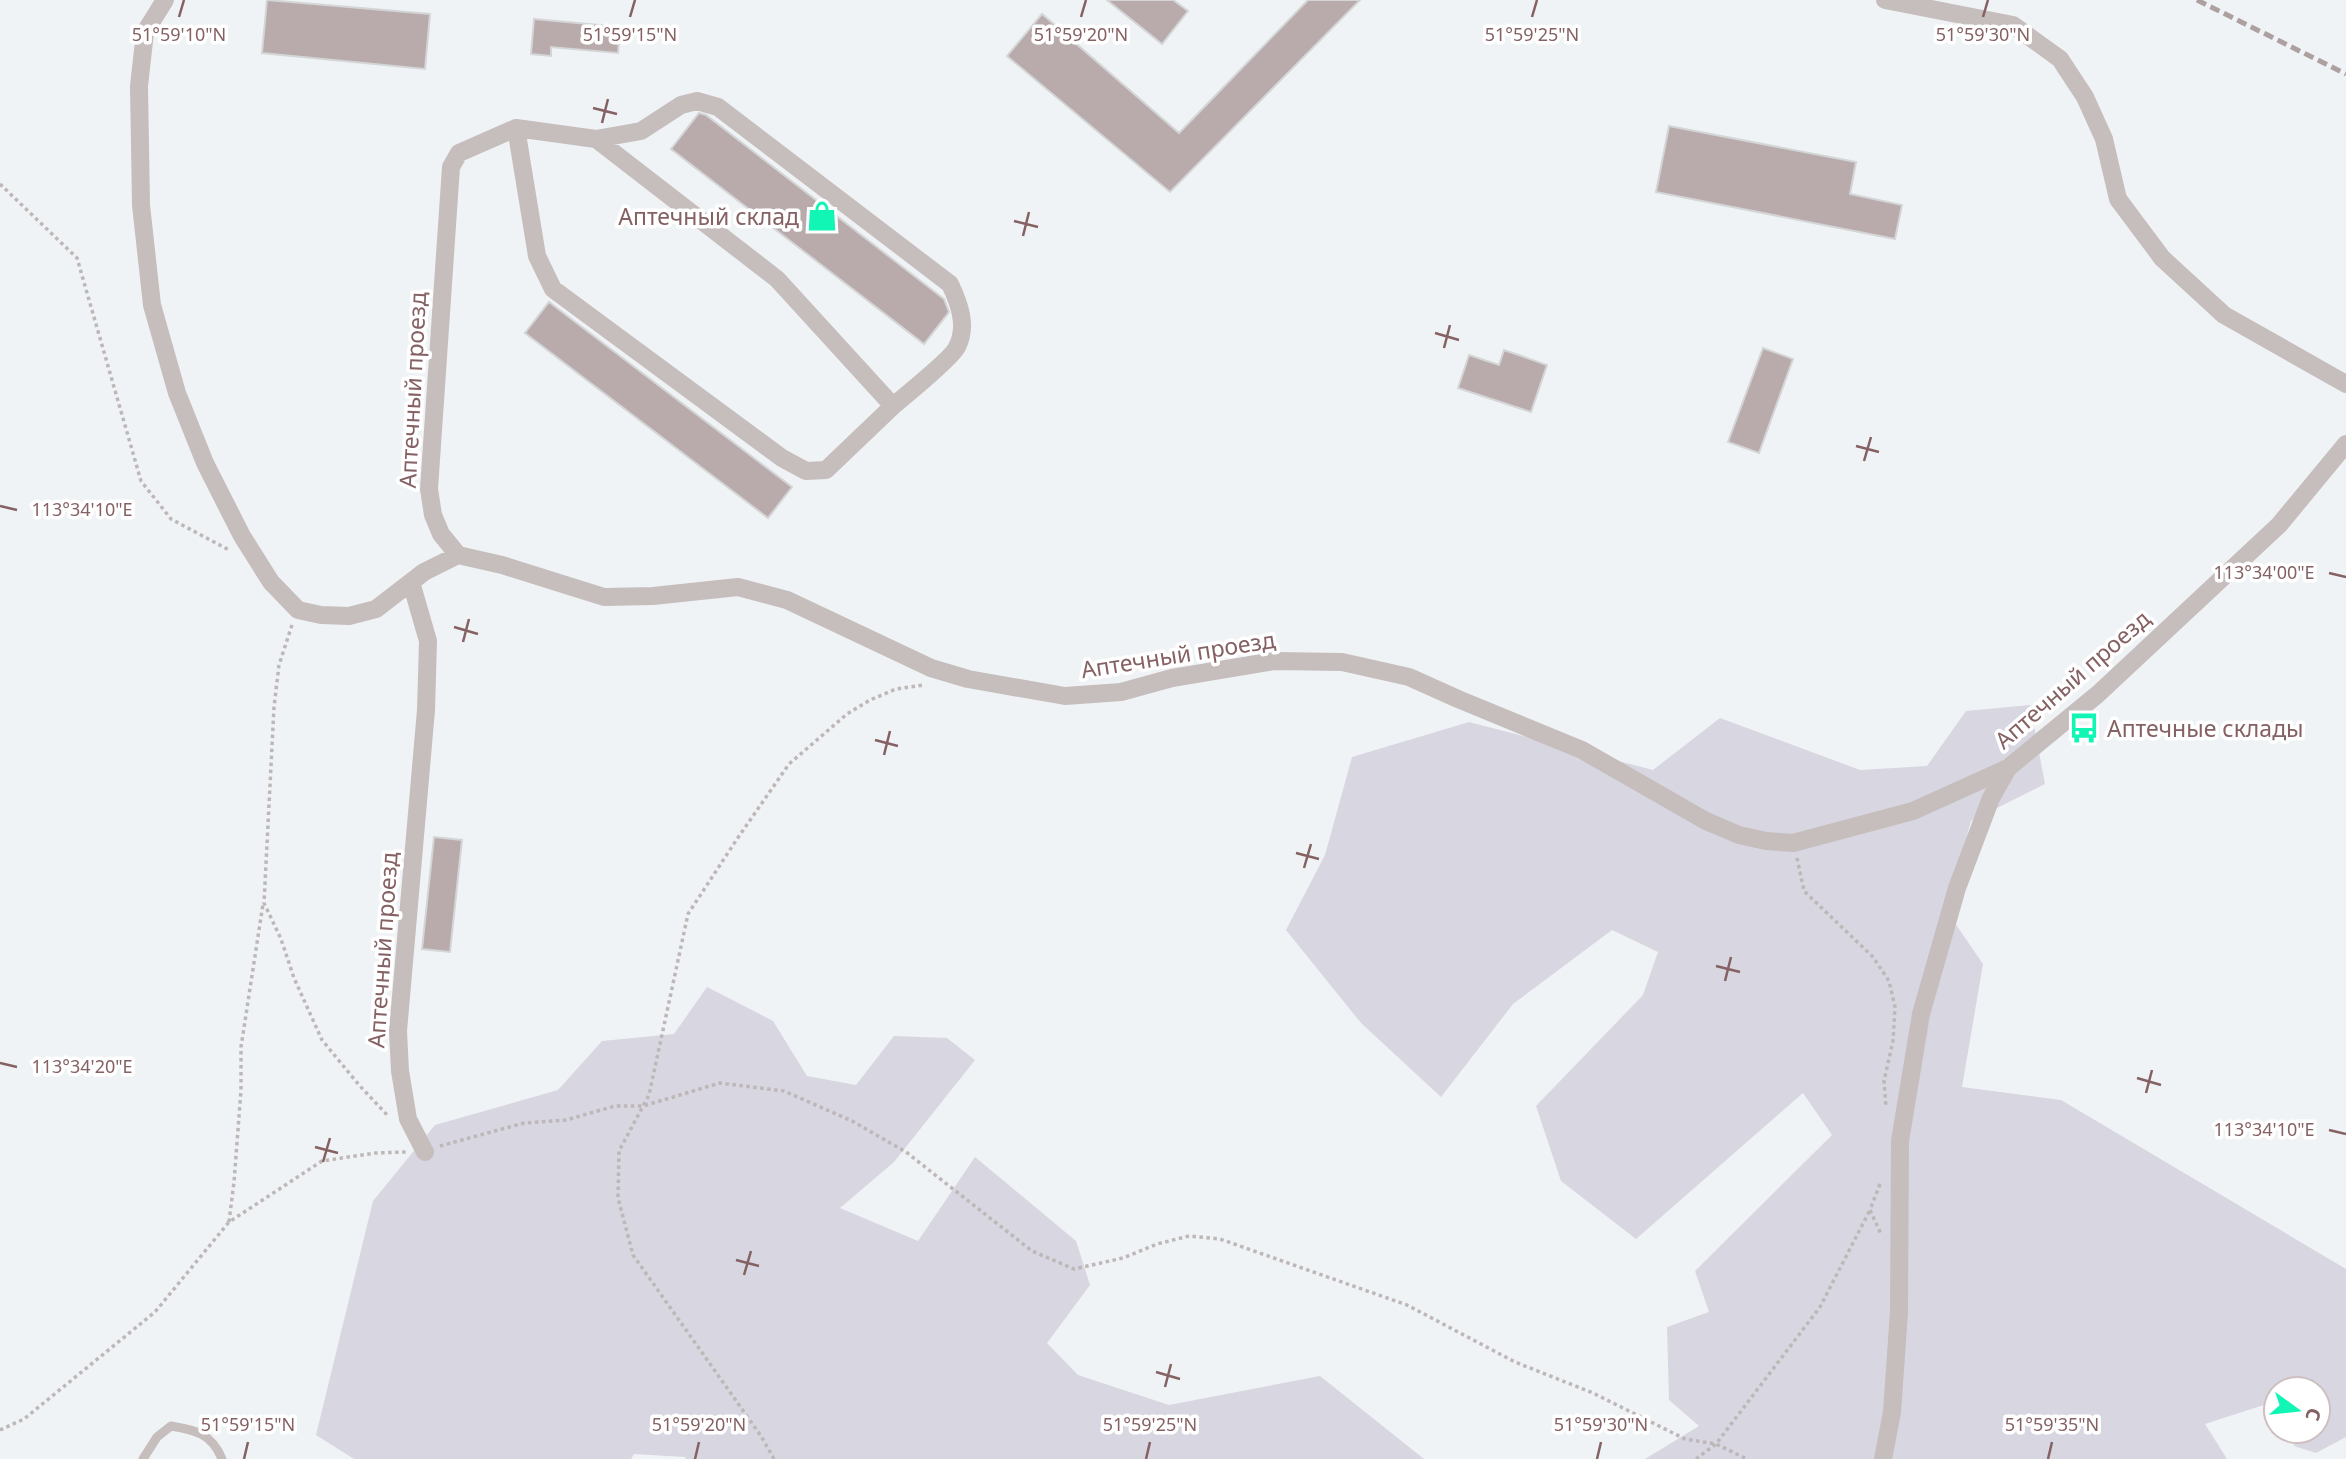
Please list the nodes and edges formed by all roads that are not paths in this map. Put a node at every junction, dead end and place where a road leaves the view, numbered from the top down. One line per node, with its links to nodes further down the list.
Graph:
1 (166, 0): 9 (street)
2 (1885, 0): 5 (street)
3 (516, 128): 4 (street); 6 (street); 8 (street, Аптечный проезд)
4 (596, 139): 6 (street); 6 (street)
5 (2346, 384)
6 (893, 406)
7 (2346, 444): 10 (street, Аптечный проезд)
8 (458, 555): 9 (street); 10 (street, Аптечный проезд)
9 (411, 582): 11 (street, Аптечный проезд)
10 (2008, 768): 14 (street)
11 (425, 1152)
12 (143, 1459): 13 (lane)
13 (222, 1459)
14 (1883, 1459)

